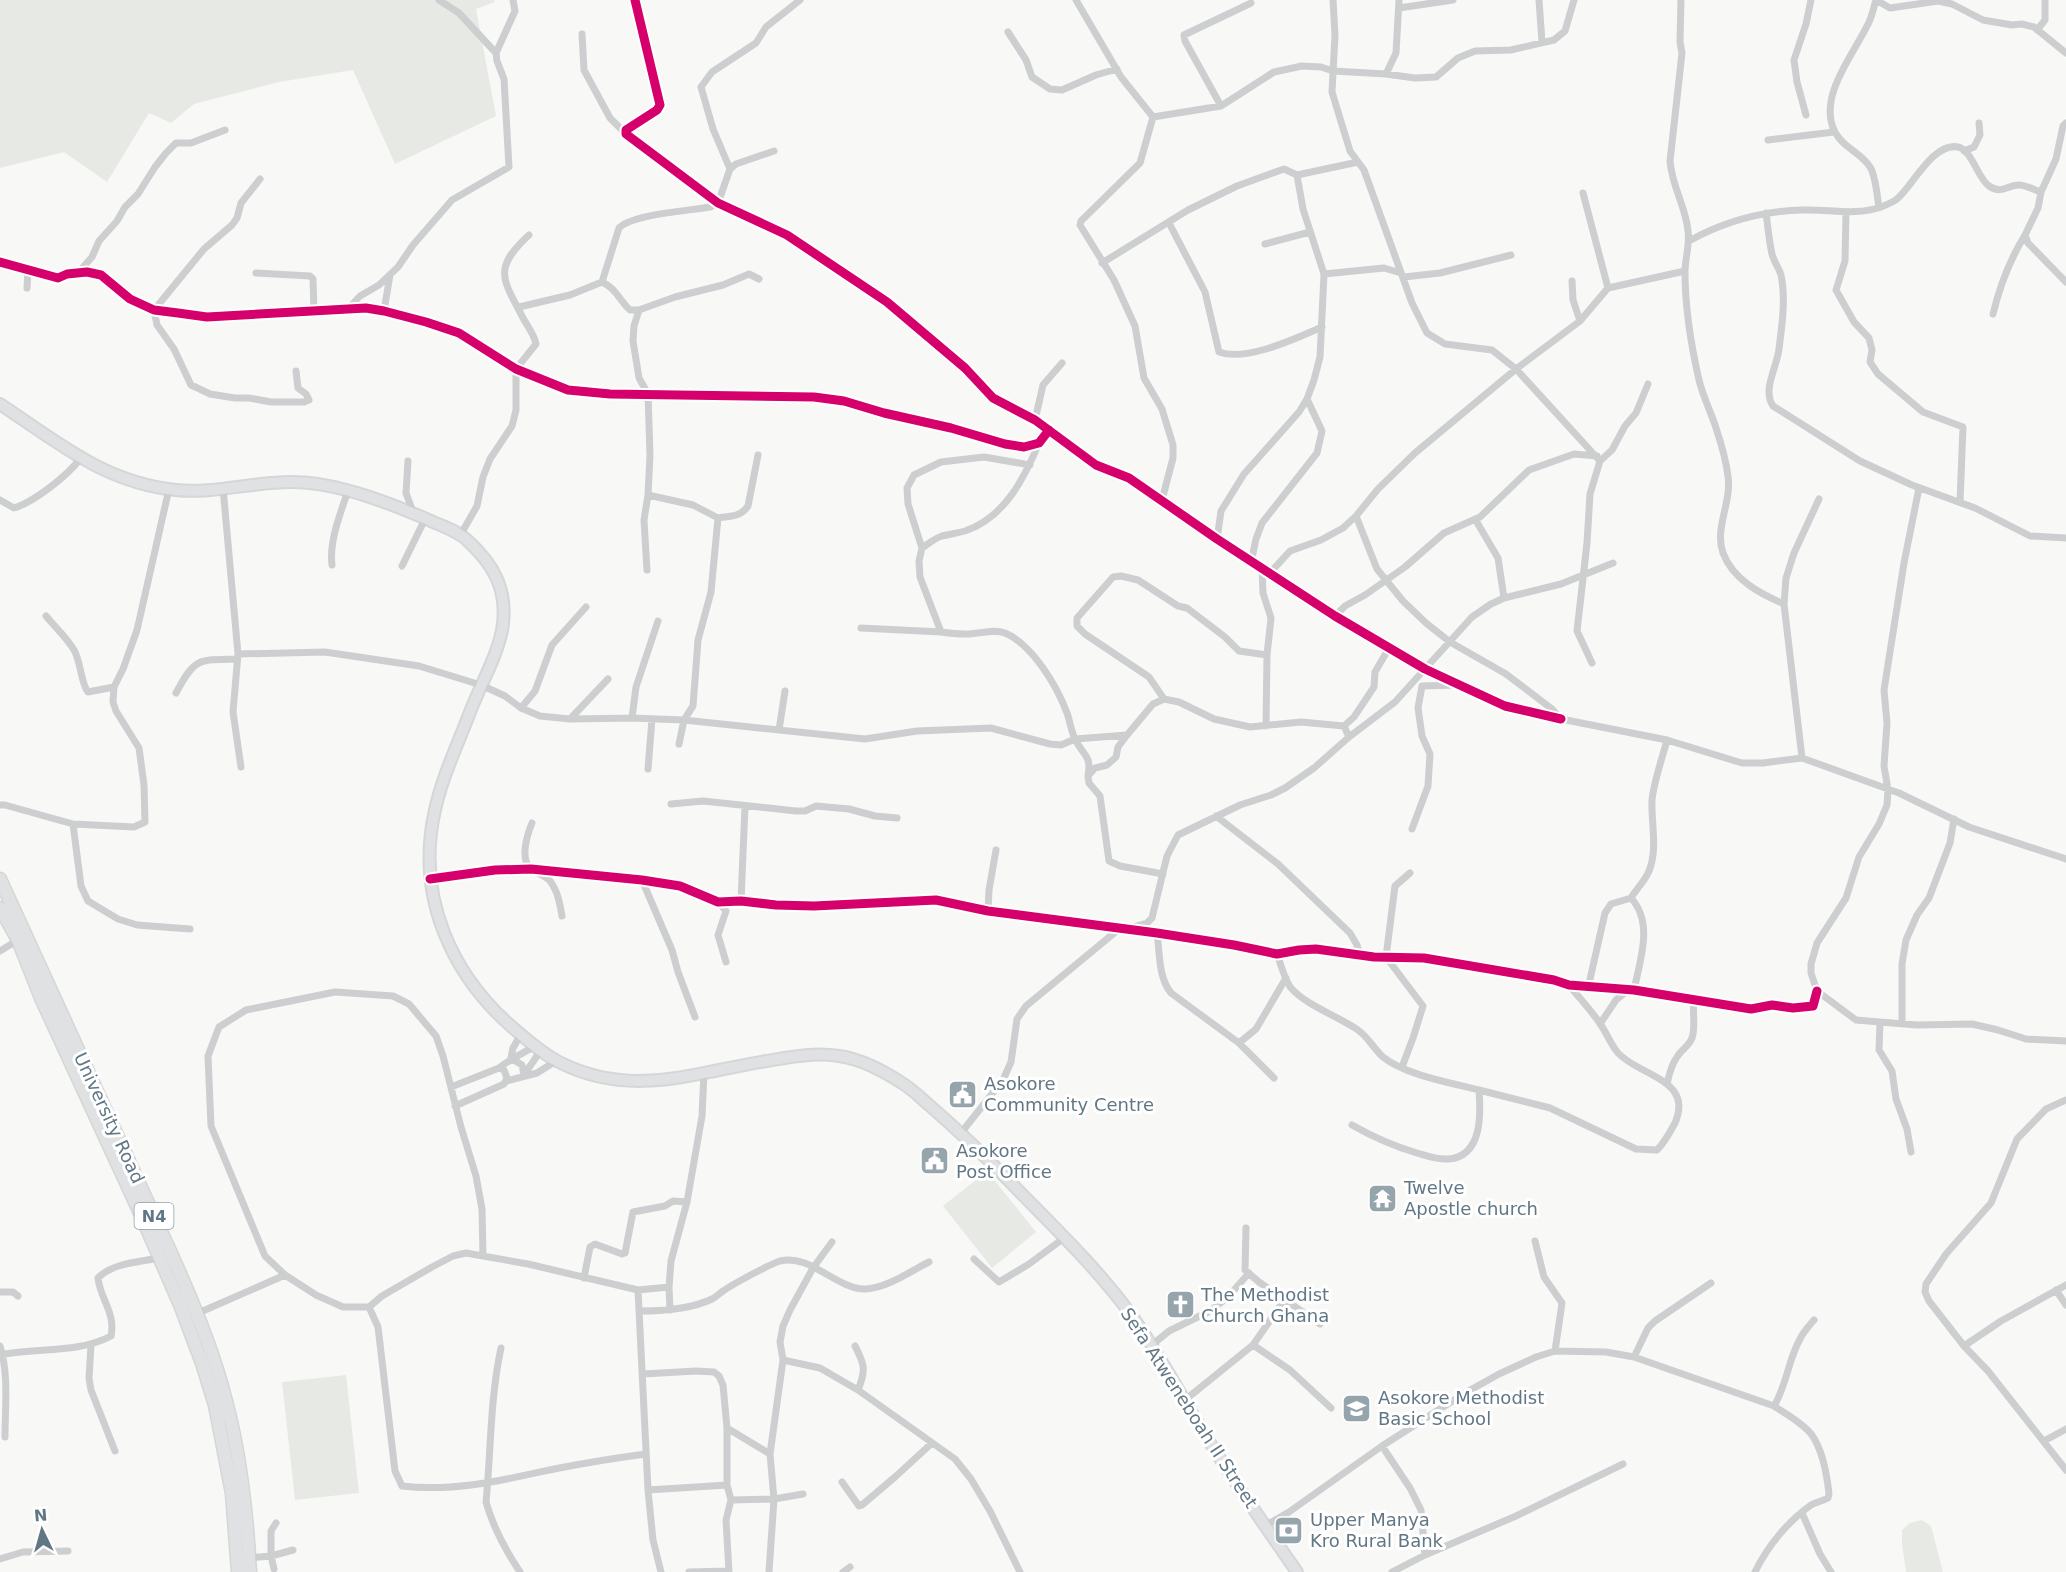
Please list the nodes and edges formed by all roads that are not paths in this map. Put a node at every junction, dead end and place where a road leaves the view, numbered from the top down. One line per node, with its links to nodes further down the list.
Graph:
1 (439, 0): 20 (street)
2 (513, 0): 20 (street)
3 (635, 0): 32 (street)
4 (800, 0): 37 (street)
5 (1076, 0): 22 (street)
6 (1333, 0): 23 (street)
7 (1453, 0): 15 (street)
8 (1539, 0): 19 (street)
9 (1574, 0): 19 (street)
10 (1681, 0): 50 (street)
11 (1811, 0): 26 (street)
12 (1876, 0): 16 (street); 31 (street)
13 (2044, 0): 16 (street)
14 (1251, 3): 25 (street)
15 (1399, 4): 24 (street)
16 (2037, 30): 21 (street)
17 (1008, 32): 22 (street)
18 (582, 34): 32 (street)
19 (1542, 42): 24 (street)
20 (496, 52): 59 (street)
21 (2066, 53)
22 (1117, 69): 27 (street)
23 (1333, 71): 24 (street); 25 (street); 36 (street)
24 (1386, 74)
25 (1221, 106): 27 (street)
26 (1806, 115)
27 (1153, 117): 54 (street)
28 (1979, 123): 35 (street)
29 (2066, 123): 40 (street)
30 (225, 130): 57 (street)
31 (1834, 132): 33 (street); 43 (street)
32 (626, 134): 42 (street)
33 (1768, 140)
34 (774, 151): 37 (street)
35 (1964, 151): 40 (street); 43 (street)
36 (1358, 162): 38 (street); 61 (street)
37 (730, 169): 42 (street)
38 (1297, 175): 46 (street); 47 (street)
39 (260, 179): 70 (street)
40 (2041, 192): 49 (street)
41 (1583, 194): 67 (street)
42 (718, 203): 64 (street); 85 (street)
43 (1879, 207): 44 (street)
44 (1846, 212): 45 (street); 101 (street)
45 (1766, 213): 50 (street); 94 (street)
46 (1169, 223): 54 (street); 76 (street)
47 (1310, 232): 51 (street); 60 (street)
48 (529, 235): 68 (street)
49 (2025, 235): 65 (street); 74 (street)
50 (1689, 241): 56 (street)
51 (1265, 244)
52 (1511, 255): 61 (street)
53 (0, 262): 55 (street)
54 (1102, 263): 100 (street)
55 (28, 271): 57 (street); 66 (street)
56 (1685, 271): 67 (street); 120 (street)
57 (78, 273): 70 (street)
58 (256, 273): 73 (street)
59 (390, 274): 69 (street); 72 (street)
60 (1324, 274): 61 (street); 76 (street)
61 (1402, 275): 79 (street)
62 (759, 279): 71 (street)
63 (1572, 281): 75 (street)
64 (602, 282): 68 (street); 71 (street)
65 (2066, 282)
66 (27, 288)
67 (1608, 288): 75 (street)
68 (519, 307): 78 (street)
69 (348, 309): 72 (street); 73 (street)
70 (153, 310): 73 (street); 80 (street)
71 (639, 310): 82 (street)
72 (384, 311): 78 (street)
73 (314, 312)
74 (1993, 314)
75 (1580, 321): 79 (street)
76 (1322, 327): 83 (street)
77 (1062, 363): 85 (street)
78 (516, 369): 82 (street); 107 (street)
79 (1516, 369): 89 (street); 103 (street)
80 (296, 371)
81 (1648, 384): 89 (street)
82 (648, 394): 87 (street); 97 (street)
83 (1307, 399): 109 (street); 114 (street)
84 (0, 404): 90 (main road, Sefa Atweneboah II Street)
85 (1035, 420): 86 (street)
86 (1049, 430): 87 (street); 100 (street)
87 (1039, 444): 92 (street)
88 (758, 455): 104 (street)
89 (1598, 458): 106 (street); 117 (street)
90 (80, 459): 95 (main road, Sefa Atweneboah II Street); 99 (street)
91 (408, 461): 102 (street)
92 (1030, 465): 110 (street); 110 (street)
93 (224, 488): 95 (main road, Sefa Atweneboah II Street); 96 (main road, Sefa Atweneboah II Street); 130 (street)
94 (1919, 488): 101 (street); 158 (street)
95 (169, 489): 136 (street)
96 (348, 491): 102 (main road, Sefa Atweneboah II Street); 112 (street)
97 (648, 495): 104 (street); 115 (street)
98 (1819, 499): 120 (street)
99 (0, 500)
100 (1162, 500): 109 (street)
101 (1960, 502): 108 (street)
102 (413, 512): 105 (main road, Sefa Atweneboah II Street)
103 (1356, 516): 116 (street); 118 (street)
104 (717, 518): 145 (street)
105 (425, 519): 107 (main road, Sefa Atweneboah II Street); 113 (street)
106 (1475, 519): 118 (street); 119 (street)
107 (461, 534): 134 (main road, Sefa Atweneboah II Street)
108 (2066, 538)
109 (1217, 539): 114 (street)
110 (922, 548): 126 (street)
111 (1613, 563): 117 (street)
112 (332, 566)
113 (402, 566)
114 (1262, 568): 116 (street); 129 (street)
115 (647, 570)
116 (1269, 574): 123 (street)
117 (1583, 576): 119 (street); 131 (street)
118 (1386, 581): 123 (street); 127 (street)
119 (1504, 598): 127 (street)
120 (1784, 604): 154 (street)
121 (586, 607): 140 (street)
122 (46, 616): 136 (street)
123 (1335, 616): 128 (street)
124 (658, 621): 141 (street)
125 (861, 628): 126 (street)
126 (941, 632): 151 (street)
127 (1450, 642): 132 (street); 144 (street)
128 (1389, 648): 132 (street); 147 (street)
129 (1267, 655): 139 (street); 146 (street)
130 (237, 657): 134 (street); 138 (street); 155 (street)
131 (1592, 663)
132 (1425, 669): 135 (street); 150 (street)
133 (608, 679): 142 (street)
134 (481, 685): 140 (street); 176 (main road, Sefa Atweneboah II Street)
135 (1460, 685): 144 (street); 167 (street)
136 (114, 687): 166 (street)
137 (785, 691): 148 (street)
138 (176, 693)
139 (1164, 699): 146 (street); 149 (street)
140 (521, 708): 142 (street)
141 (632, 718): 142 (street); 143 (street)
142 (570, 719)
143 (652, 719): 145 (street); 156 (street)
144 (1561, 719): 152 (street)
145 (684, 720): 148 (street); 153 (street)
146 (1266, 726): 147 (street)
147 (1344, 726): 150 (street)
148 (778, 730): 151 (street)
149 (1127, 735): 151 (street); 157 (street)
150 (1349, 737): 162 (street)
151 (1075, 739): 157 (street)
152 (1667, 740): 154 (street); 178 (street)
153 (679, 744)
154 (1802, 758): 158 (street)
155 (241, 767)
156 (648, 769)
157 (1088, 776): 174 (street)
158 (1888, 790): 164 (street); 197 (street)
159 (671, 804): 161 (street)
160 (0, 805): 166 (street)
161 (745, 806): 163 (street); 179 (street)
162 (1216, 816): 174 (street); 190 (street)
163 (897, 818)
164 (1954, 819): 170 (street); 201 (street)
165 (532, 823): 172 (street)
166 (73, 824): 184 (street)
167 (1412, 829)
168 (996, 850): 182 (street)
169 (2066, 851): 170 (street)
170 (2057, 856): 171 (street)
171 (2066, 859)
172 (531, 869): 176 (street); 177 (street); 183 (street)
173 (1410, 873): 191 (street)
174 (1163, 874): 185 (street)
175 (0, 879): 224 (highway, University Road / N4)
176 (430, 879): 203 (main road, Sefa Atweneboah II Street)
177 (642, 880): 180 (street); 199 (street)
178 (1631, 897): 195 (street); 196 (street)
179 (741, 900): 180 (street); 182 (street)
180 (718, 902): 192 (street)
181 (0, 908): 187 (highway, University Road / N4)
182 (988, 911): 185 (street)
183 (562, 916)
184 (190, 929)
185 (1119, 929): 186 (street); 221 (street)
186 (1157, 933): 189 (street); 205 (street)
187 (18, 940): 188 (street); 224 (highway, University Road / N4)
188 (0, 951)
189 (1277, 954): 190 (street); 193 (street)
190 (1360, 956): 191 (street)
191 (1386, 957): 194 (street); 209 (street)
192 (726, 962)
193 (1286, 978): 205 (street); 209 (street)
194 (1569, 986): 195 (street); 202 (street)
195 (1588, 987): 196 (street)
196 (1631, 990): 198 (street); 202 (street)
197 (1817, 991): 198 (street); 200 (street)
198 (1694, 1000): 215 (street)
199 (695, 1017)
200 (1880, 1022): 201 (street); 222 (street)
201 (1902, 1023): 204 (street)
202 (1600, 1024): 215 (street)
203 (521, 1034): 206 (main road, Sefa Atweneboah II Street); 207 (street)
204 (2066, 1041)
205 (1239, 1043): 213 (street)
206 (538, 1048): 207 (street); 208 (main road, Sefa Atweneboah II Street); 212 (street)
207 (511, 1058): 210 (street); 212 (street)
208 (556, 1061): 211 (main road, Sefa Atweneboah II Street); 212 (street)
209 (1402, 1067): 217 (street)
210 (499, 1068): 214 (street); 216 (street)
211 (704, 1072): 221 (main road, Sefa Atweneboah II Street); 223 (street)
212 (524, 1076): 214 (street)
213 (1274, 1078)
214 (507, 1081): 219 (street)
215 (1667, 1084): 217 (street)
216 (451, 1087): 219 (street); 235 (street)
217 (1479, 1090): 220 (street)
218 (2066, 1100): 256 (street)
219 (455, 1106): 229 (street)
220 (1352, 1125)
221 (961, 1133): 226 (main road, Sefa Atweneboah II Street)
222 (1911, 1152)
223 (687, 1202): 236 (street); 239 (street)
224 (146, 1212): 230 (highway, University Road / N4); 249 (highway, University Road / N4)
225 (1246, 1228): 234 (street)
226 (1064, 1238): 231 (street); 253 (main road, Sefa Atweneboah II Street)
227 (1535, 1241): 258 (street)
228 (832, 1242): 233 (street)
229 (483, 1255): 236 (street); 246 (street)
230 (159, 1257): 252 (street); 298 (highway, University Road / N4)
231 (974, 1259)
232 (929, 1262): 233 (street)
233 (813, 1268): 247 (street); 261 (street)
234 (1249, 1273): 244 (street); 253 (street)
235 (285, 1275): 246 (street); 249 (street)
236 (584, 1278): 240 (street)
237 (1712, 1282): 260 (street)
238 (2066, 1285): 241 (street)
239 (669, 1287): 240 (street); 247 (street)
240 (638, 1290): 248 (street)
241 (2056, 1290): 245 (street); 256 (street)
242 (0, 1292): 243 (street)
243 (18, 1296)
244 (1285, 1299): 251 (street); 254 (street)
245 (2066, 1305)
246 (369, 1307): 279 (street)
247 (670, 1310): 248 (street)
248 (640, 1311): 262 (street)
249 (196, 1314): 293 (highway, University Road / N4)
250 (1814, 1320): 265 (street)
251 (1320, 1324)
252 (90, 1345): 259 (street); 273 (street)
253 (1152, 1345): 264 (main road, Sefa Atweneboah II Street)
254 (1253, 1345): 264 (street); 266 (street)
255 (855, 1346): 263 (street)
256 (1964, 1346): 270 (street)
257 (501, 1348): 279 (street)
258 (1555, 1351): 260 (street); 272 (street)
259 (1, 1352): 269 (street)
260 (1634, 1357): 265 (street)
261 (783, 1360): 263 (street); 275 (street)
262 (643, 1374): 267 (street); 274 (street)
263 (858, 1390): 271 (street)
264 (1185, 1400): 287 (main road, Sefa Atweneboah II Street)
265 (1774, 1406): 285 (street)
266 (1331, 1408)
267 (727, 1428): 275 (street); 280 (street)
268 (2066, 1429): 270 (street)
269 (5, 1437)
270 (2044, 1441): 277 (street)
271 (932, 1443): 278 (street); 304 (street)
272 (1382, 1446): 287 (street); 290 (street)
273 (116, 1451)
274 (646, 1454): 279 (street); 281 (street)
275 (770, 1454): 283 (street)
276 (1623, 1464): 290 (street)
277 (2066, 1470)
278 (842, 1482)
279 (488, 1483): 300 (street)
280 (727, 1485): 281 (street); 284 (street)
281 (648, 1491): 301 (street)
282 (803, 1494): 283 (street)
283 (774, 1499): 284 (street); 297 (street)
284 (731, 1500): 296 (street)
285 (1802, 1513): 307 (street); 308 (street)
286 (276, 1523): 291 (street)
287 (1265, 1526): 305 (main road, Sefa Atweneboah II Street)
288 (294, 1550): 291 (street)
289 (68, 1551): 292 (street)
290 (1425, 1555): 306 (street)
291 (271, 1556): 293 (street); 295 (street)
292 (0, 1558)
293 (249, 1558): 299 (highway, University Road / N4)
294 (850, 1567): 303 (street)
295 (274, 1569)
296 (729, 1571): 302 (street)
297 (767, 1571)
298 (238, 1572)
299 (250, 1572)
300 (520, 1572)
301 (662, 1572)
302 (689, 1572)
303 (843, 1572)
304 (1020, 1572)
305 (1296, 1572)
306 (1392, 1572)
307 (1755, 1572)
308 (1831, 1572)

